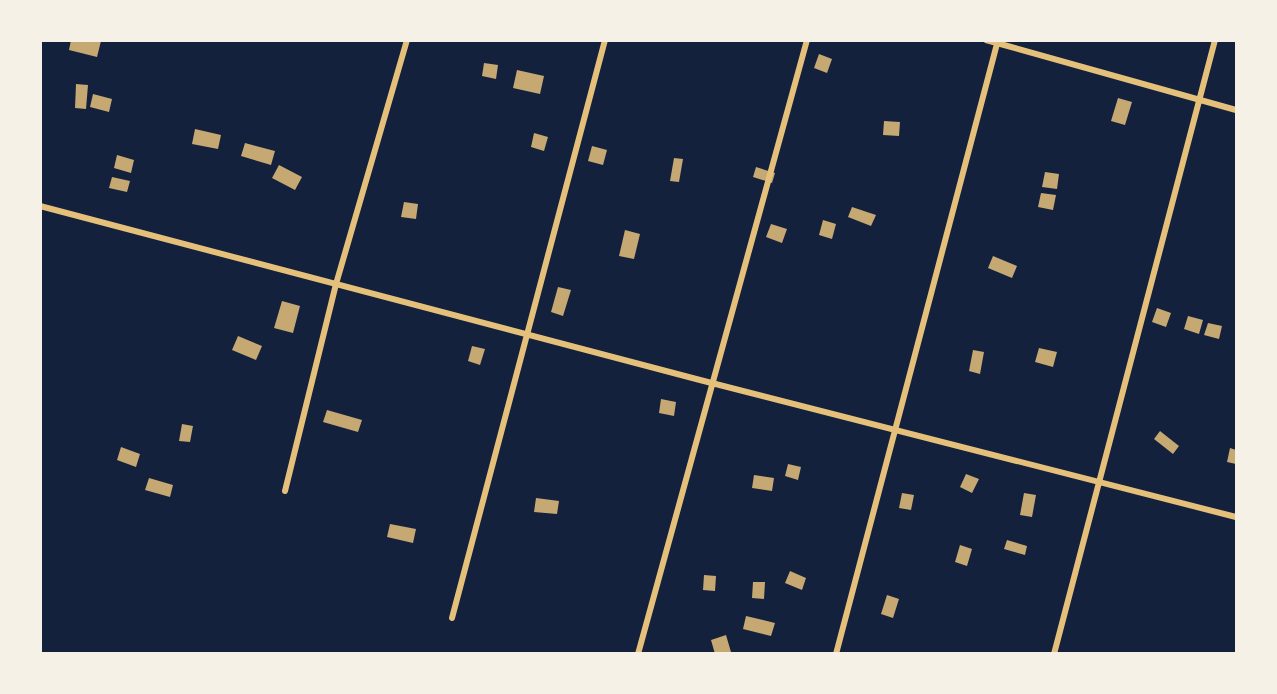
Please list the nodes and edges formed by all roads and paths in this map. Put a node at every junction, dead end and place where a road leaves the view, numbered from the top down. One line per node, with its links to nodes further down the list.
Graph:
1 (407, 40): 10 (street)
2 (605, 40): 11 (street)
3 (807, 40): 12 (street)
4 (986, 40): 6 (street)
5 (1215, 40): 7 (street)
6 (998, 42): 7 (street); 13 (street)
7 (1200, 99): 8 (street); 14 (street)
8 (1236, 110)
9 (40, 206): 10 (street)
10 (336, 284): 11 (street); 15 (street)
11 (527, 334): 12 (street); 17 (street)
12 (712, 383): 13 (street); 18 (street)
13 (895, 429): 14 (street); 19 (street)
14 (1099, 482): 16 (street); 20 (street)
15 (285, 491)
16 (1236, 517)
17 (452, 618)
18 (638, 654)
19 (836, 654)
20 (1054, 654)

